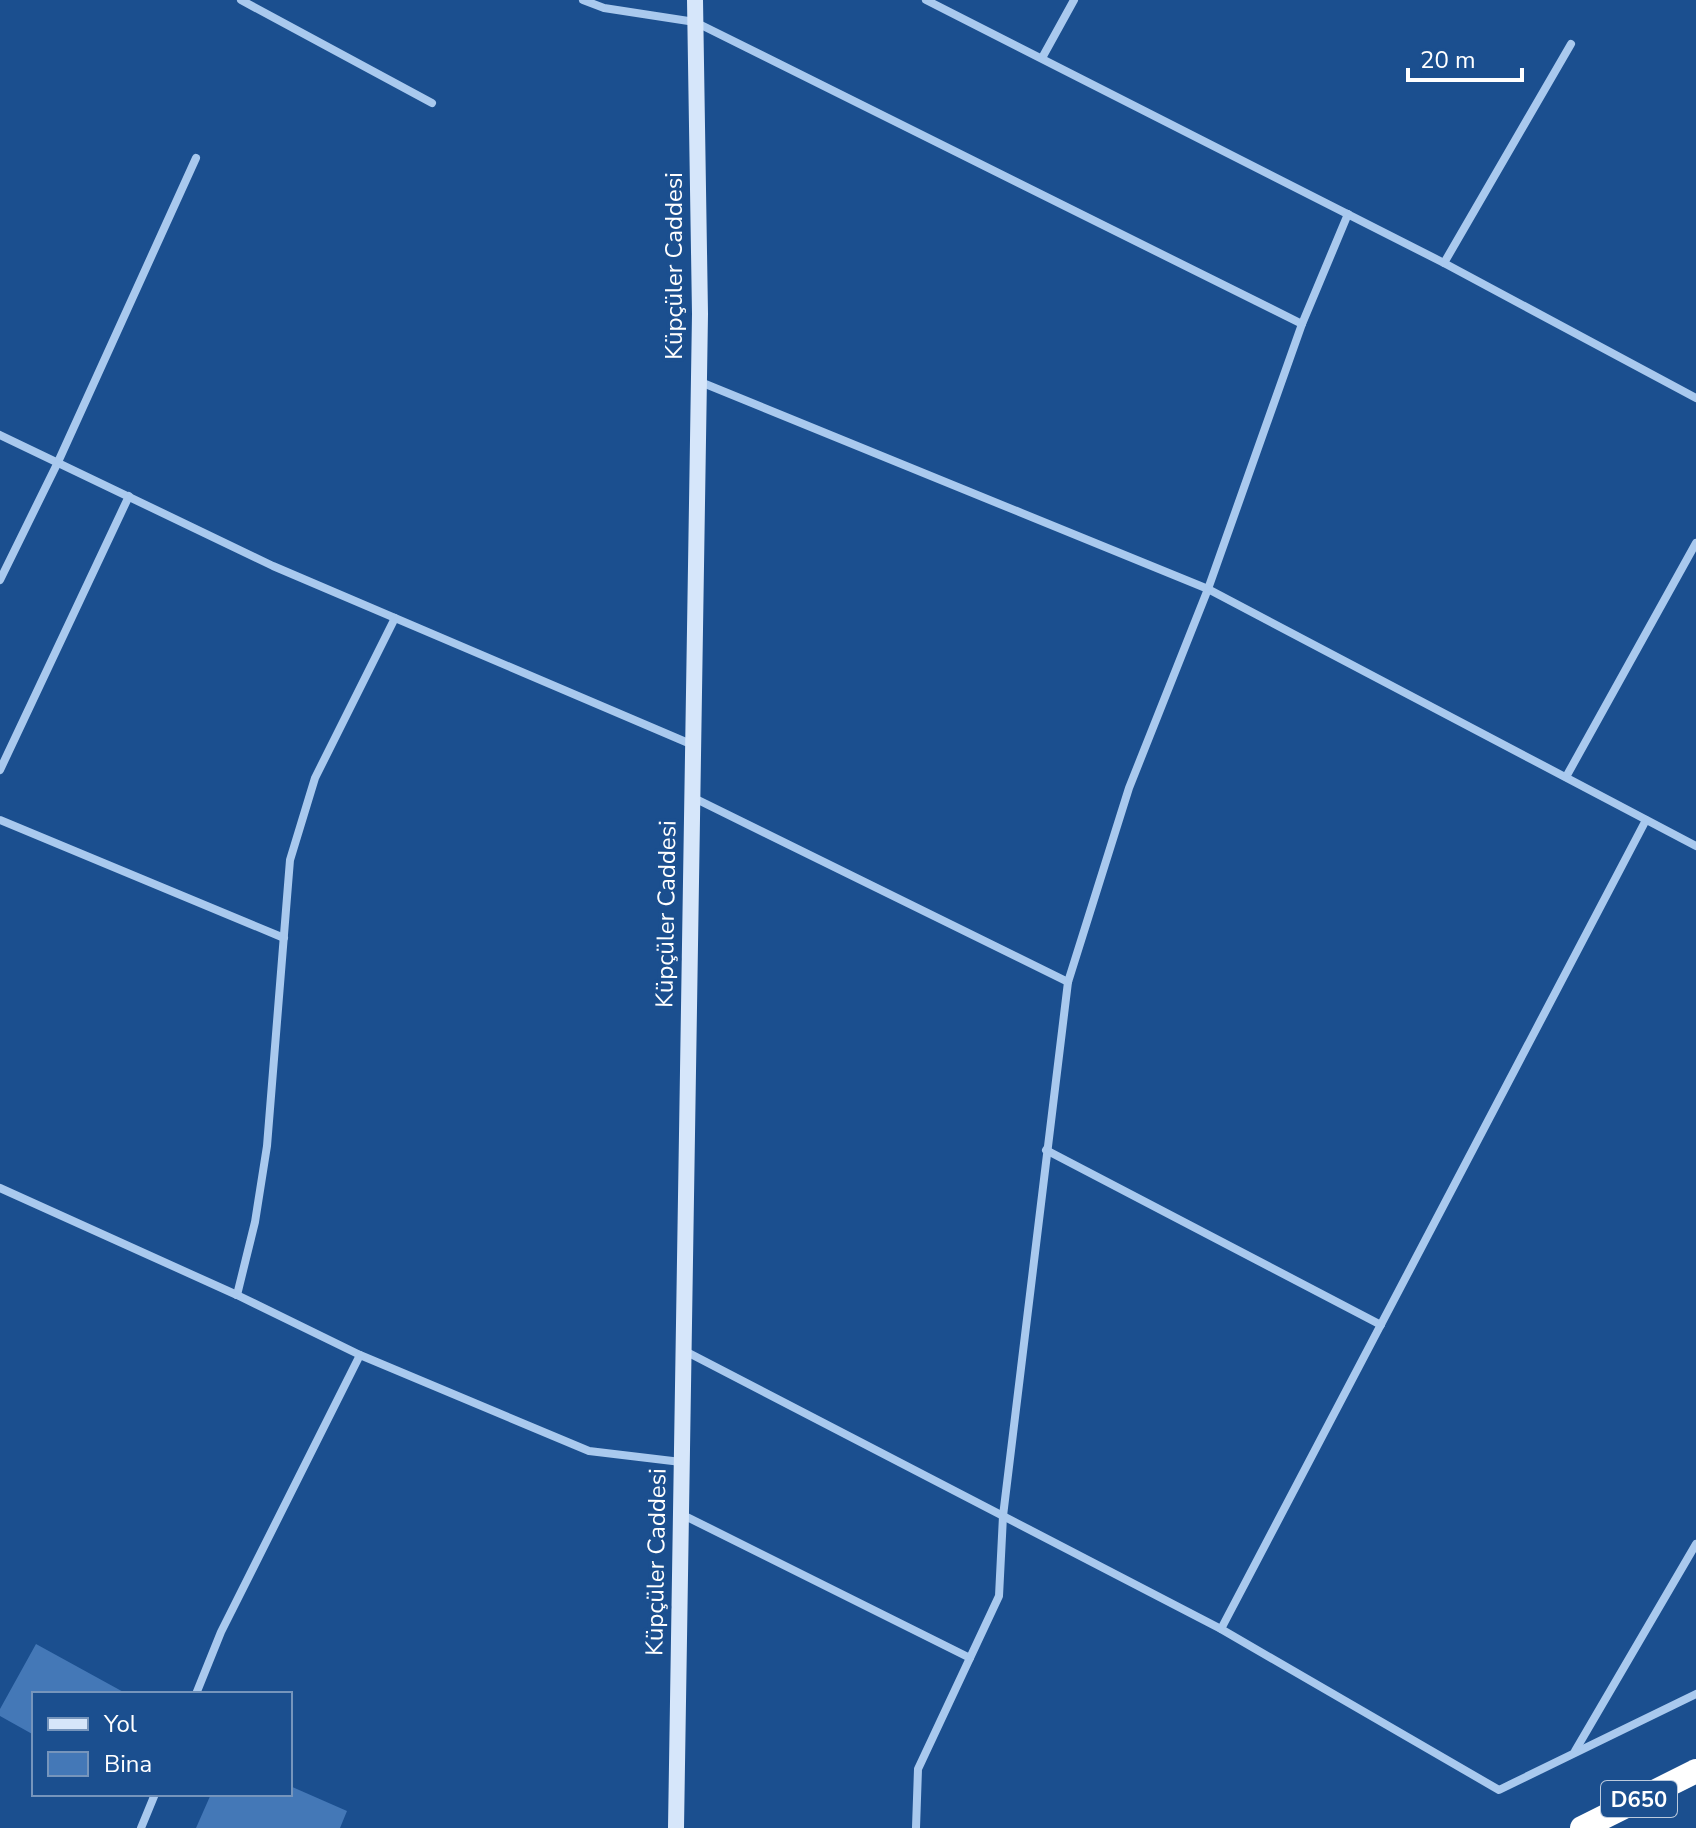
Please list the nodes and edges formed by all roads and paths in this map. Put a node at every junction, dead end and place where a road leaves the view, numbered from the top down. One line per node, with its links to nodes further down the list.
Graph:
1 (241, 0): 9 (street)
2 (583, 0): 6 (street)
3 (695, 0): 6 (street, Küpçüler Caddesi)
4 (926, 0): 8 (street)
5 (1074, 0): 8 (street)
6 (695, 22): 13 (street); 14 (street, Küpçüler Caddesi)
7 (1571, 44): 12 (street)
8 (1042, 58): 11 (street)
9 (432, 103)
10 (196, 158): 17 (street)
11 (1348, 214): 12 (street); 13 (street)
12 (1444, 263): 15 (street)
13 (1302, 324): 21 (street)
14 (698, 381): 21 (street); 23 (street, Küpçüler Caddesi)
15 (1696, 398)
16 (0, 435): 17 (street)
17 (58, 462): 18 (street); 20 (street)
18 (129, 496): 22 (street); 24 (street)
19 (1696, 543): 25 (street)
20 (0, 580)
21 (1208, 589): 25 (street); 31 (street)
22 (395, 618): 23 (street); 30 (street)
23 (693, 745): 26 (street, Küpçüler Caddesi)
24 (0, 770)
25 (1566, 777): 28 (street)
26 (692, 797): 31 (street); 36 (street, Küpçüler Caddesi)
27 (0, 820): 30 (street)
28 (1646, 820): 29 (street); 35 (street)
29 (1696, 846)
30 (284, 938): 34 (street)
31 (1068, 982): 32 (street)
32 (1046, 1150): 35 (street); 40 (street)
33 (0, 1188): 34 (street)
34 (237, 1295): 37 (street)
35 (1381, 1325): 42 (street)
36 (683, 1350): 38 (street, Küpçüler Caddesi); 40 (street)
37 (360, 1355): 38 (street); 44 (street)
38 (681, 1462): 39 (street, Küpçüler Caddesi)
39 (680, 1514): 43 (street); 50 (street, Küpçüler Caddesi)
40 (1003, 1516): 42 (street); 43 (street)
41 (1696, 1544): 46 (street)
42 (1221, 1629): 46 (street)
43 (970, 1658): 51 (street)
44 (197, 1692)
45 (1696, 1694): 46 (street)
46 (1574, 1753)
47 (1696, 1771): 52 (highway, D650)
48 (154, 1796): 49 (street)
49 (141, 1828)
50 (676, 1828)
51 (916, 1828)
52 (1582, 1828)

